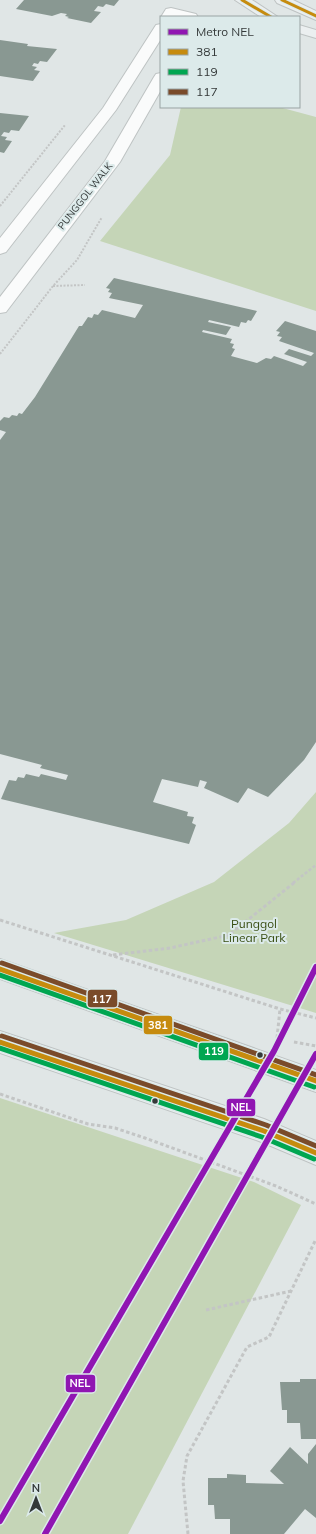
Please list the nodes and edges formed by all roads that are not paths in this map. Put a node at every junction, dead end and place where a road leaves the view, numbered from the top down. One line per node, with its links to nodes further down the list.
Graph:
1 (242, 0): 5 (street)
2 (282, 0): 6 (street)
3 (169, 14): 4 (street)
4 (184, 16)
5 (269, 16)
6 (316, 16)
7 (300, 29): 9 (street)
8 (160, 30): 11 (street)
9 (316, 34)
10 (160, 79): 12 (street, PUNGGOL WALK)
11 (0, 249)
12 (0, 308)
13 (0, 969): 15 (street)
14 (0, 1042): 16 (street)
15 (316, 1081)
16 (316, 1153)

